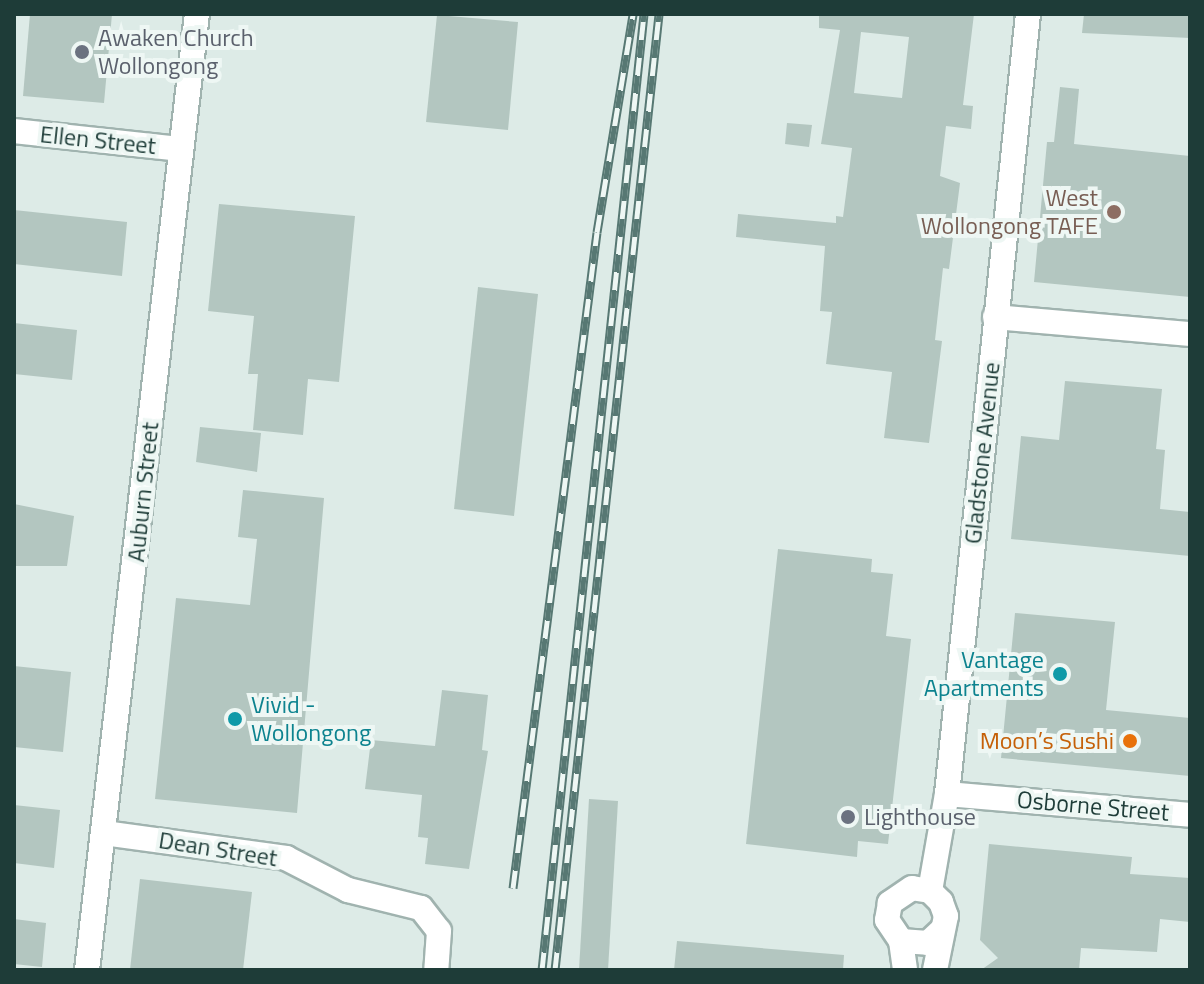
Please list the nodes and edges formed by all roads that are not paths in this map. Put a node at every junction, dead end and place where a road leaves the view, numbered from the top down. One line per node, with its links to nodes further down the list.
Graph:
1 (197, 14): 4 (street, Auburn Street)
2 (1028, 14): 5 (street, Gladstone Avenue)
3 (14, 131): 4 (street, Ellen Street)
4 (181, 149): 9 (street, Auburn Street)
5 (995, 317): 6 (street); 7 (street, Gladstone Avenue)
6 (1190, 334)
7 (947, 794): 8 (street, Osborne Street); 10 (street, Gladstone Avenue)
8 (1190, 815)
9 (104, 833): 13 (street, Auburn Street); 14 (street, Dean Street)
10 (930, 891): 11 (street); 12 (street)
11 (942, 930): 12 (street); 16 (street)
12 (901, 941): 15 (street)
13 (87, 970)
14 (436, 970)
15 (905, 970)
16 (935, 970)

